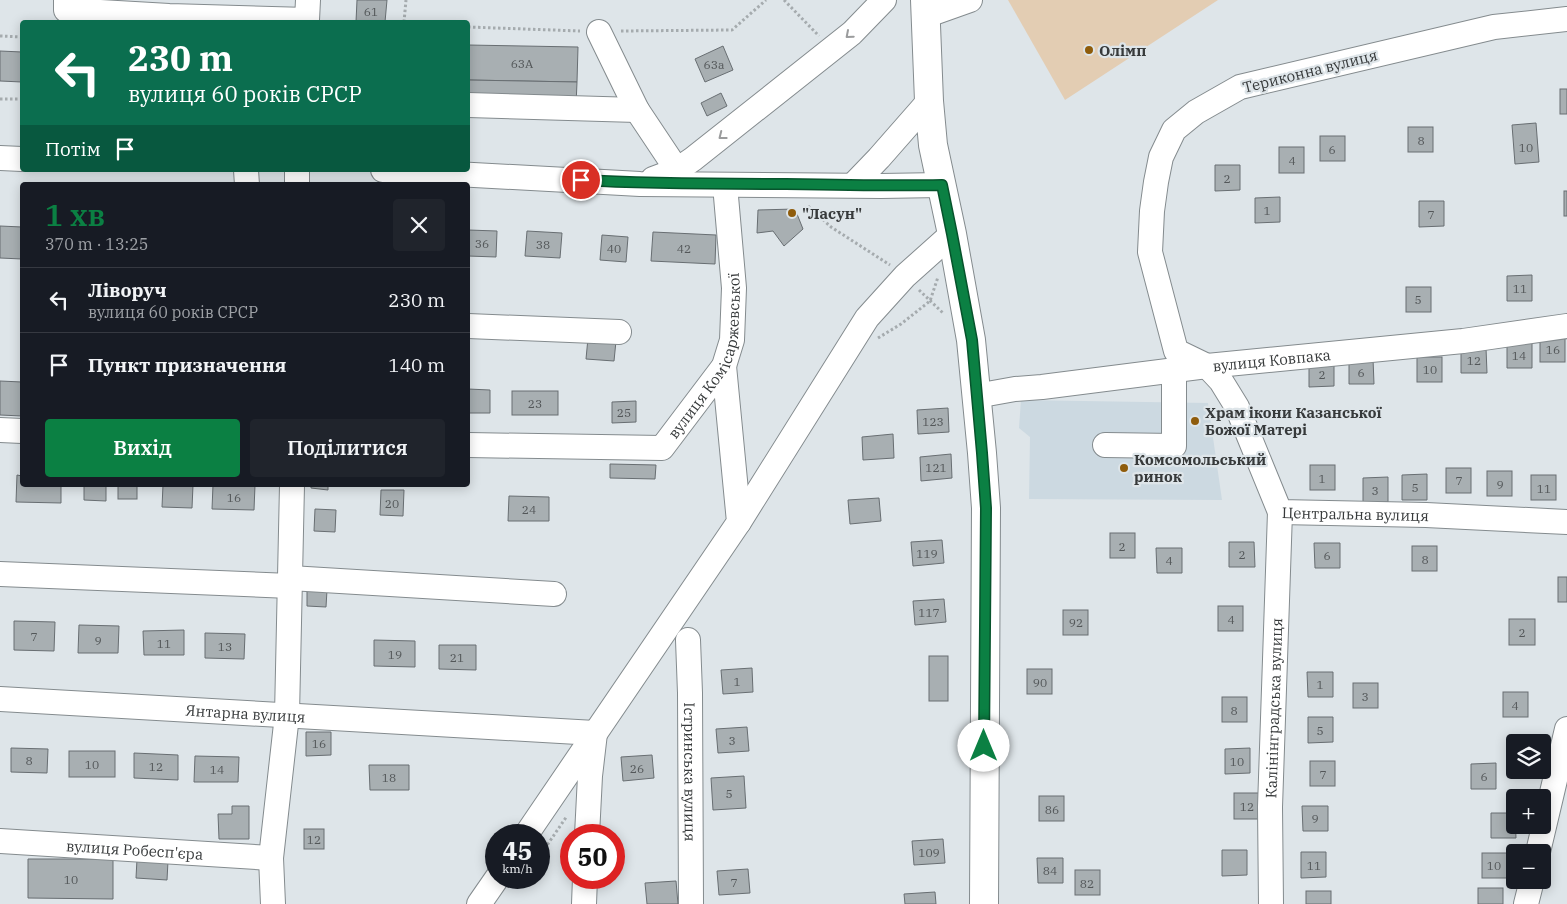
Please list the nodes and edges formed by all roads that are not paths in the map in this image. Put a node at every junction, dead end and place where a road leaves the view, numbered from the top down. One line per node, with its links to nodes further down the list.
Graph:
1 (66, 0): 7 (street)
2 (308, 0): 7 (street)
3 (884, 0): 15 (street, one-way to 15)
4 (970, 0): 5 (street)
5 (925, 8): 9 (main road)
6 (1567, 19): 24 (street, Териконна вулиця)
7 (169, 20)
8 (599, 32): 11 (street)
9 (929, 101): 17 (street); 18 (main road)
10 (470, 105): 11 (street)
11 (637, 110): 15 (street)
12 (0, 158): 13 (street)
13 (20, 159)
14 (420, 172): 15 (street)
15 (680, 177): 16 (street)
16 (726, 185): 17 (street); 23 (street, вулиця Комісаржевської)
17 (853, 185): 18 (street)
18 (942, 185): 19 (main road)
19 (952, 234): 26 (main road); 33 (street)
20 (470, 326): 22 (street)
21 (1567, 326): 24 (street, вулиця Ковпака)
22 (619, 332)
23 (724, 366): 29 (street, вулиця Комісаржевської); 33 (street)
24 (1207, 366): 25 (street, вулиця Ковпака); 32 (street, Центральна вулиця)
25 (1174, 370): 26 (street, вулиця Ковпака); 30 (street)
26 (976, 396): 54 (main road)
27 (0, 430): 28 (street)
28 (20, 431)
29 (470, 445)
30 (1105, 445)
31 (292, 487): 36 (street)
32 (1280, 512): 34 (street, Центральна вулиця); 55 (street, Калінінградська вулиця)
33 (739, 522): 42 (street)
34 (1567, 522)
35 (0, 574): 36 (street)
36 (290, 582): 37 (street); 40 (street)
37 (554, 594)
38 (688, 640): 53 (street, Істринська вулиця)
39 (0, 699): 40 (street, Янтарна вулиця)
40 (288, 715): 42 (street, Янтарна вулиця); 47 (street)
41 (1567, 729): 46 (street)
42 (595, 733): 43 (street); 44 (street)
43 (533, 824)
44 (588, 824)
45 (0, 841): 47 (street, вулиця Робесп'єра)
46 (1540, 844)
47 (270, 858): 50 (street)
48 (489, 889): 51 (street)
49 (585, 889): 52 (street)
50 (273, 904)
51 (479, 904)
52 (584, 904)
53 (691, 904)
54 (984, 904)
55 (1270, 904)

